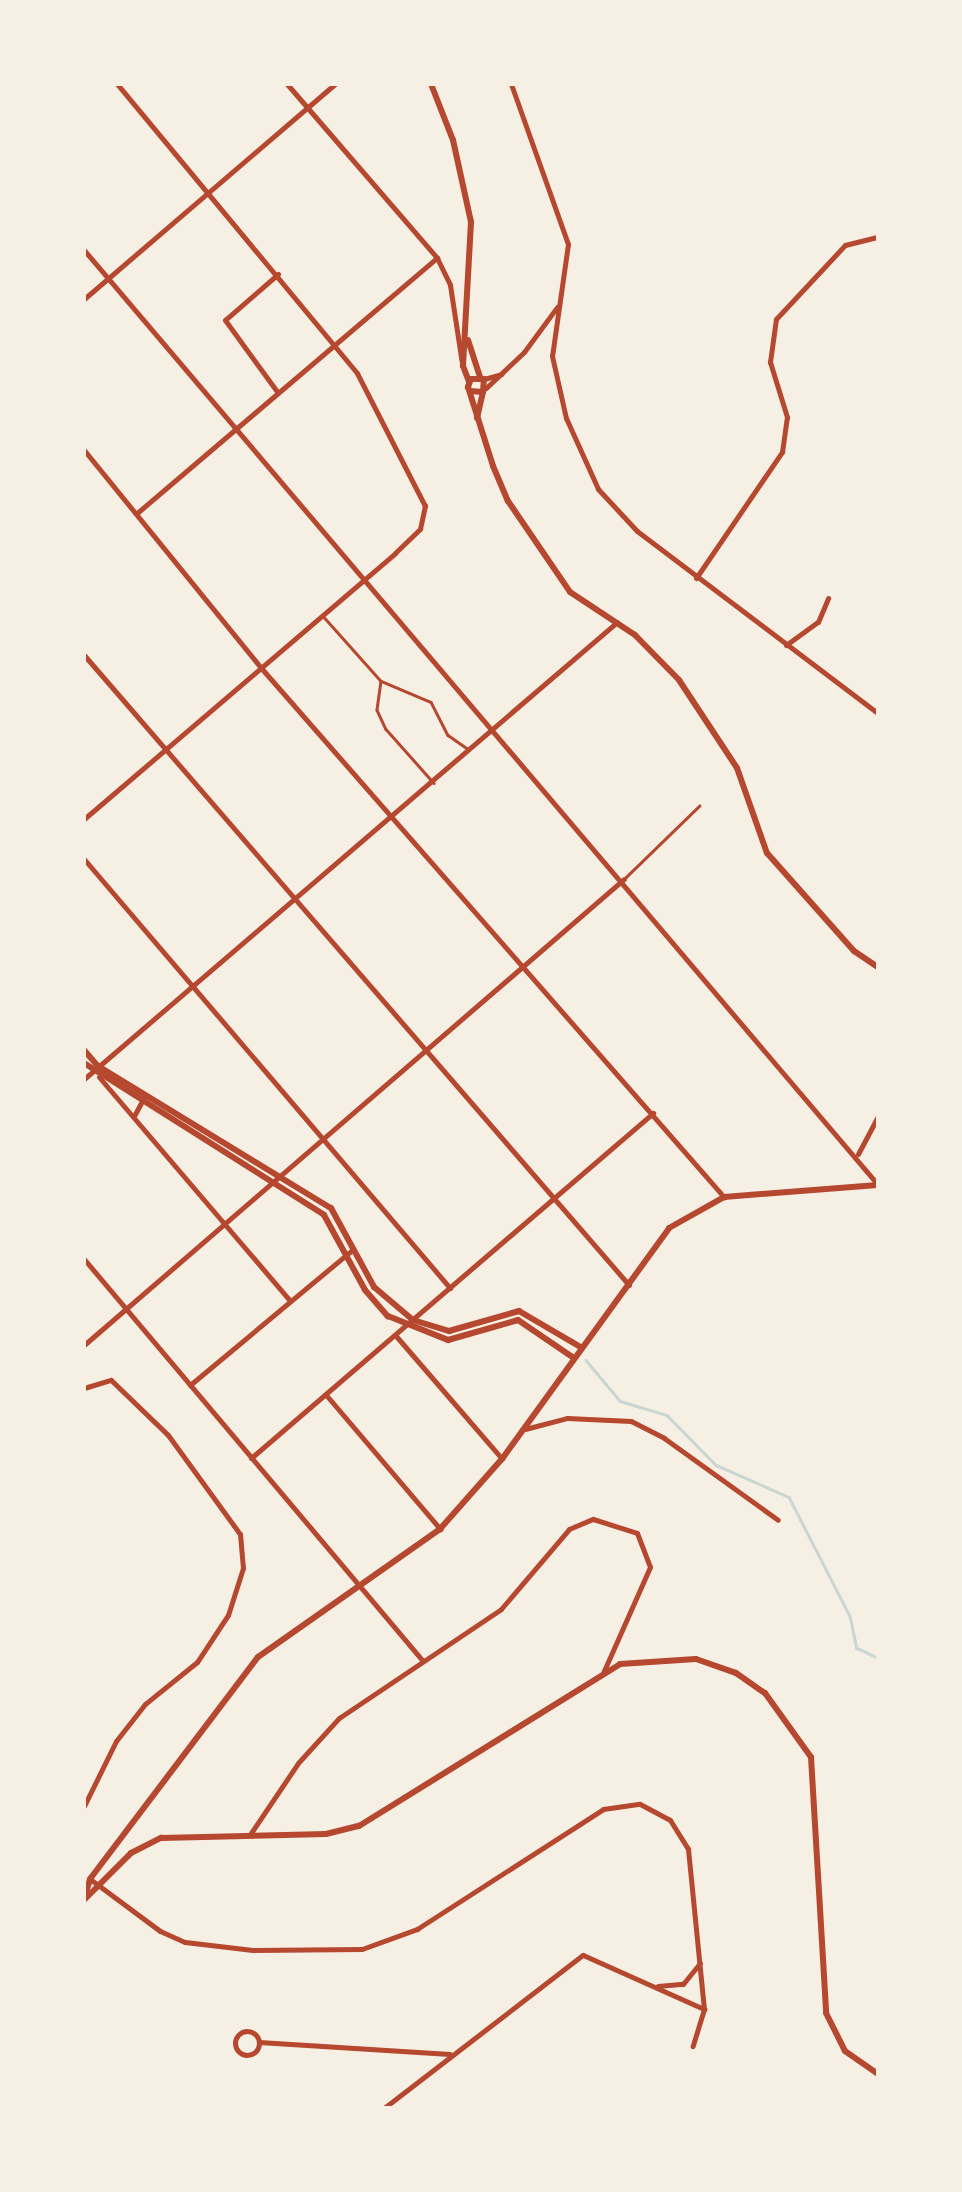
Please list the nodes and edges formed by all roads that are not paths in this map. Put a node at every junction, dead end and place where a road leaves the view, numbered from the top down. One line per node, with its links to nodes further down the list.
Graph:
1 (117, 84): 7 (street)
2 (287, 84): 6 (street)
3 (335, 84): 6 (street)
4 (431, 84): 16 (street)
5 (511, 84): 14 (street)
6 (307, 107): 7 (street); 10 (street)
7 (208, 193): 11 (street); 12 (street)
8 (878, 237): 30 (street)
9 (84, 250): 12 (street)
10 (437, 258): 15 (street); 17 (street)
11 (278, 274): 17 (street); 24 (street)
12 (108, 278): 13 (street); 26 (street)
13 (84, 299)
14 (559, 303): 19 (street); 30 (street)
15 (455, 333): 16 (street); 18 (street)
16 (467, 338): 18 (street); 20 (street)
17 (333, 344): 24 (street); 29 (street)
18 (463, 366): 21 (street)
19 (505, 373): 20 (street); 22 (street)
20 (482, 378): 21 (street); 22 (street)
21 (469, 383): 23 (street)
22 (485, 390): 23 (street); 25 (street)
23 (470, 391): 25 (street)
24 (278, 393): 26 (street)
25 (477, 420): 33 (street)
26 (237, 427): 28 (street); 29 (street)
27 (84, 450): 28 (street)
28 (137, 513): 36 (street)
29 (366, 578): 32 (street); 39 (street)
30 (696, 578): 34 (street)
31 (828, 598): 34 (street)
32 (321, 614): 36 (street); 37 (lane)
33 (617, 622): 39 (street); 50 (street)
34 (786, 645): 38 (street)
35 (84, 654): 41 (street)
36 (262, 669): 41 (street); 44 (street)
37 (380, 681): 40 (lane); 42 (lane)
38 (878, 713)
39 (496, 730): 40 (street); 47 (street)
40 (470, 750): 42 (street)
41 (167, 753): 45 (street); 48 (street)
42 (434, 783): 44 (street)
43 (699, 806): 47 (lane)
44 (394, 813): 48 (street); 49 (street)
45 (84, 819)
46 (84, 859): 51 (street)
47 (624, 879): 49 (street); 64 (street)
48 (294, 901): 51 (street); 53 (street)
49 (524, 962): 53 (street); 60 (street)
50 (878, 967)
51 (193, 986): 55 (street); 63 (street)
52 (84, 1050): 55 (street)
53 (422, 1050): 63 (street); 68 (street)
54 (84, 1063): 56 (street)
55 (98, 1066): 56 (street); 59 (street)
56 (92, 1072): 57 (street); 58 (street)
57 (99, 1077): 59 (street); 61 (street)
58 (84, 1079)
59 (143, 1100): 61 (street); 65 (street); 66 (street)
60 (653, 1113): 68 (street); 69 (street)
61 (134, 1116): 70 (street)
62 (878, 1116): 64 (street)
63 (323, 1135): 65 (street); 75 (street)
64 (858, 1154): 67 (street)
65 (281, 1173): 66 (street); 71 (street)
66 (276, 1179): 70 (street); 72 (street)
67 (878, 1185): 69 (street)
68 (554, 1197): 74 (street); 75 (street)
69 (724, 1197): 74 (street)
70 (224, 1223): 76 (street); 77 (street)
71 (354, 1249): 72 (street); 78 (street)
72 (345, 1255): 76 (street); 79 (street)
73 (84, 1259): 77 (street)
74 (629, 1285): 82 (street)
75 (450, 1288): 78 (street)
76 (290, 1301): 84 (street)
77 (126, 1308): 81 (street); 84 (street)
78 (413, 1320): 79 (street); 82 (street)
79 (406, 1327): 80 (street); 83 (street)
80 (396, 1336): 86 (street); 89 (street)
81 (84, 1345)
82 (582, 1348): 83 (street)
83 (575, 1358): 87 (street)
84 (190, 1385): 88 (street)
85 (84, 1388): 95 (street)
86 (327, 1396): 88 (street); 91 (street)
87 (524, 1429): 89 (street); 90 (street)
88 (251, 1458): 92 (street)
89 (502, 1459): 91 (street)
90 (778, 1520)
91 (440, 1529): 92 (street)
92 (362, 1588): 93 (street); 97 (street)
93 (422, 1660): 94 (street); 96 (street)
94 (603, 1673): 96 (street); 106 (street)
95 (84, 1805)
96 (251, 1833): 98 (street)
97 (90, 1879): 98 (street); 99 (street)
98 (99, 1888): 99 (street); 100 (street)
99 (84, 1899)
100 (700, 1963): 101 (street); 102 (street)
101 (653, 1986): 102 (street); 105 (street)
102 (704, 2009): 104 (street)
103 (259, 2042): 103 (street); 105 (street)
104 (693, 2046)
105 (450, 2054): 107 (street)
106 (878, 2074)
107 (384, 2108)

